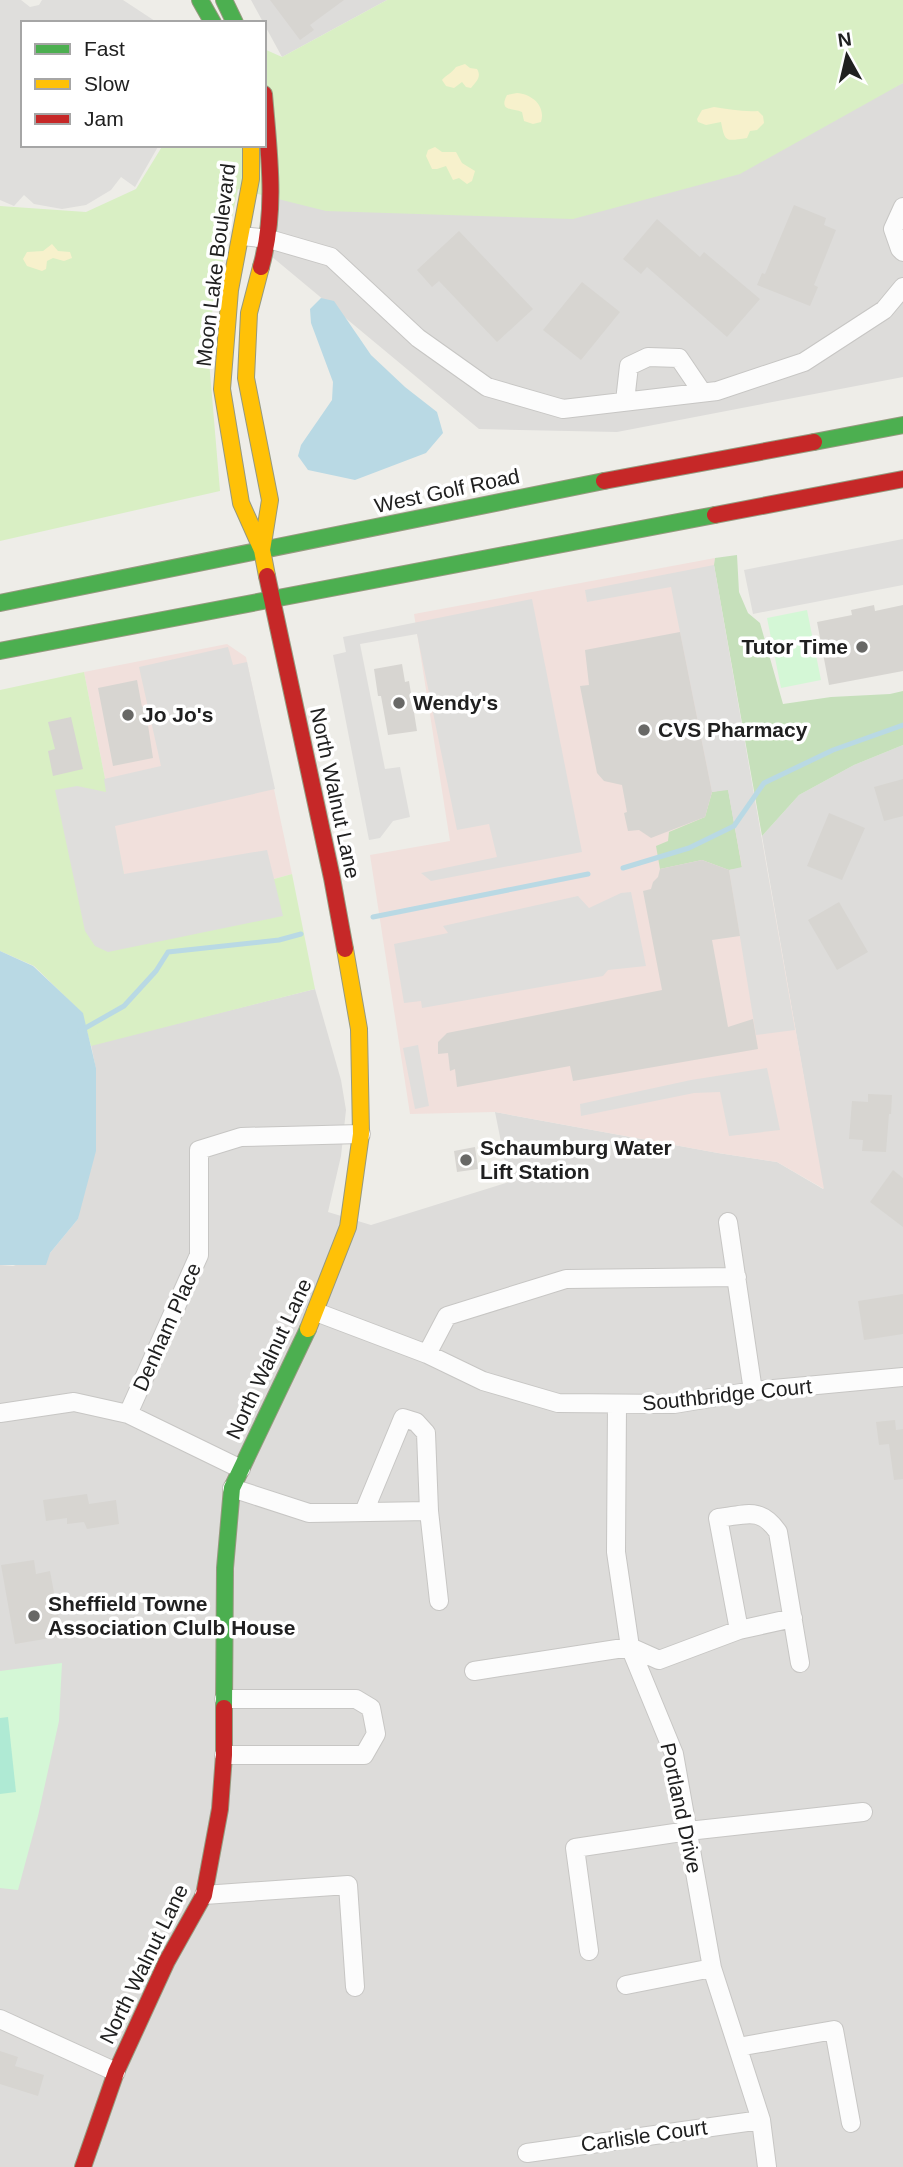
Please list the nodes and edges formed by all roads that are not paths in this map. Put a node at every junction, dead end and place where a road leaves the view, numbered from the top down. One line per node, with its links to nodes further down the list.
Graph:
1 (200, 0): 3 (street)
2 (224, 0): 4 (street)
3 (212, 21)
4 (234, 21)
5 (266, 118): 9 (street, Moon Lake Boulevard)
6 (251, 147): 8 (street, Moon Lake Boulevard)
7 (903, 207): 10 (street)
8 (242, 236): 9 (street); 16 (street, Moon Lake Boulevard)
9 (269, 239): 13 (street); 16 (street, Moon Lake Boulevard)
10 (903, 252)
11 (903, 287): 12 (street)
12 (702, 393): 13 (street); 13 (street)
13 (625, 401)
14 (903, 425): 16 (street, West Golf Road)
15 (903, 479): 17 (street)
16 (262, 550): 17 (street, North Walnut Lane); 18 (street, West Golf Road)
17 (271, 598): 19 (street); 20 (street, North Walnut Lane)
18 (0, 603)
19 (0, 651)
20 (361, 1134): 23 (street, North Walnut Lane); 29 (street, Denham Place)
21 (728, 1222): 22 (street)
22 (737, 1277): 24 (street); 26 (street)
23 (316, 1312): 24 (street, Southbridge Court); 30 (street, North Walnut Lane)
24 (427, 1354): 27 (street, Southbridge Court)
25 (903, 1377): 26 (street, Southbridge Court)
26 (753, 1391): 27 (street, Southbridge Court)
27 (617, 1405): 37 (street, Portland Drive)
28 (0, 1413): 29 (street)
29 (128, 1415): 30 (street)
30 (241, 1469): 31 (street, North Walnut Lane)
31 (232, 1488): 33 (street); 40 (street, North Walnut Lane)
32 (429, 1511): 33 (street); 33 (street); 34 (street)
33 (364, 1512)
34 (439, 1601)
35 (793, 1618): 36 (street); 36 (street); 38 (street)
36 (739, 1630): 37 (street)
37 (630, 1647): 39 (street); 43 (street, Portland Drive)
38 (800, 1663)
39 (474, 1671)
40 (224, 1699): 41 (street, North Walnut Lane); 41 (street)
41 (224, 1755): 44 (street, North Walnut Lane)
42 (863, 1812): 43 (street)
43 (688, 1831): 45 (street); 46 (street, Portland Drive)
44 (204, 1895): 48 (street); 51 (street, North Walnut Lane)
45 (589, 1951)
46 (712, 1968): 47 (street); 50 (street, Portland Drive)
47 (626, 1985)
48 (355, 1987)
49 (0, 2019): 51 (street)
50 (738, 2047): 52 (street, Portland Drive); 53 (street)
51 (116, 2072): 55 (street, North Walnut Lane)
52 (761, 2120): 54 (street, Carlisle Court); 56 (street, Portland Drive)
53 (851, 2123)
54 (527, 2153)
55 (83, 2167)
56 (767, 2167)

